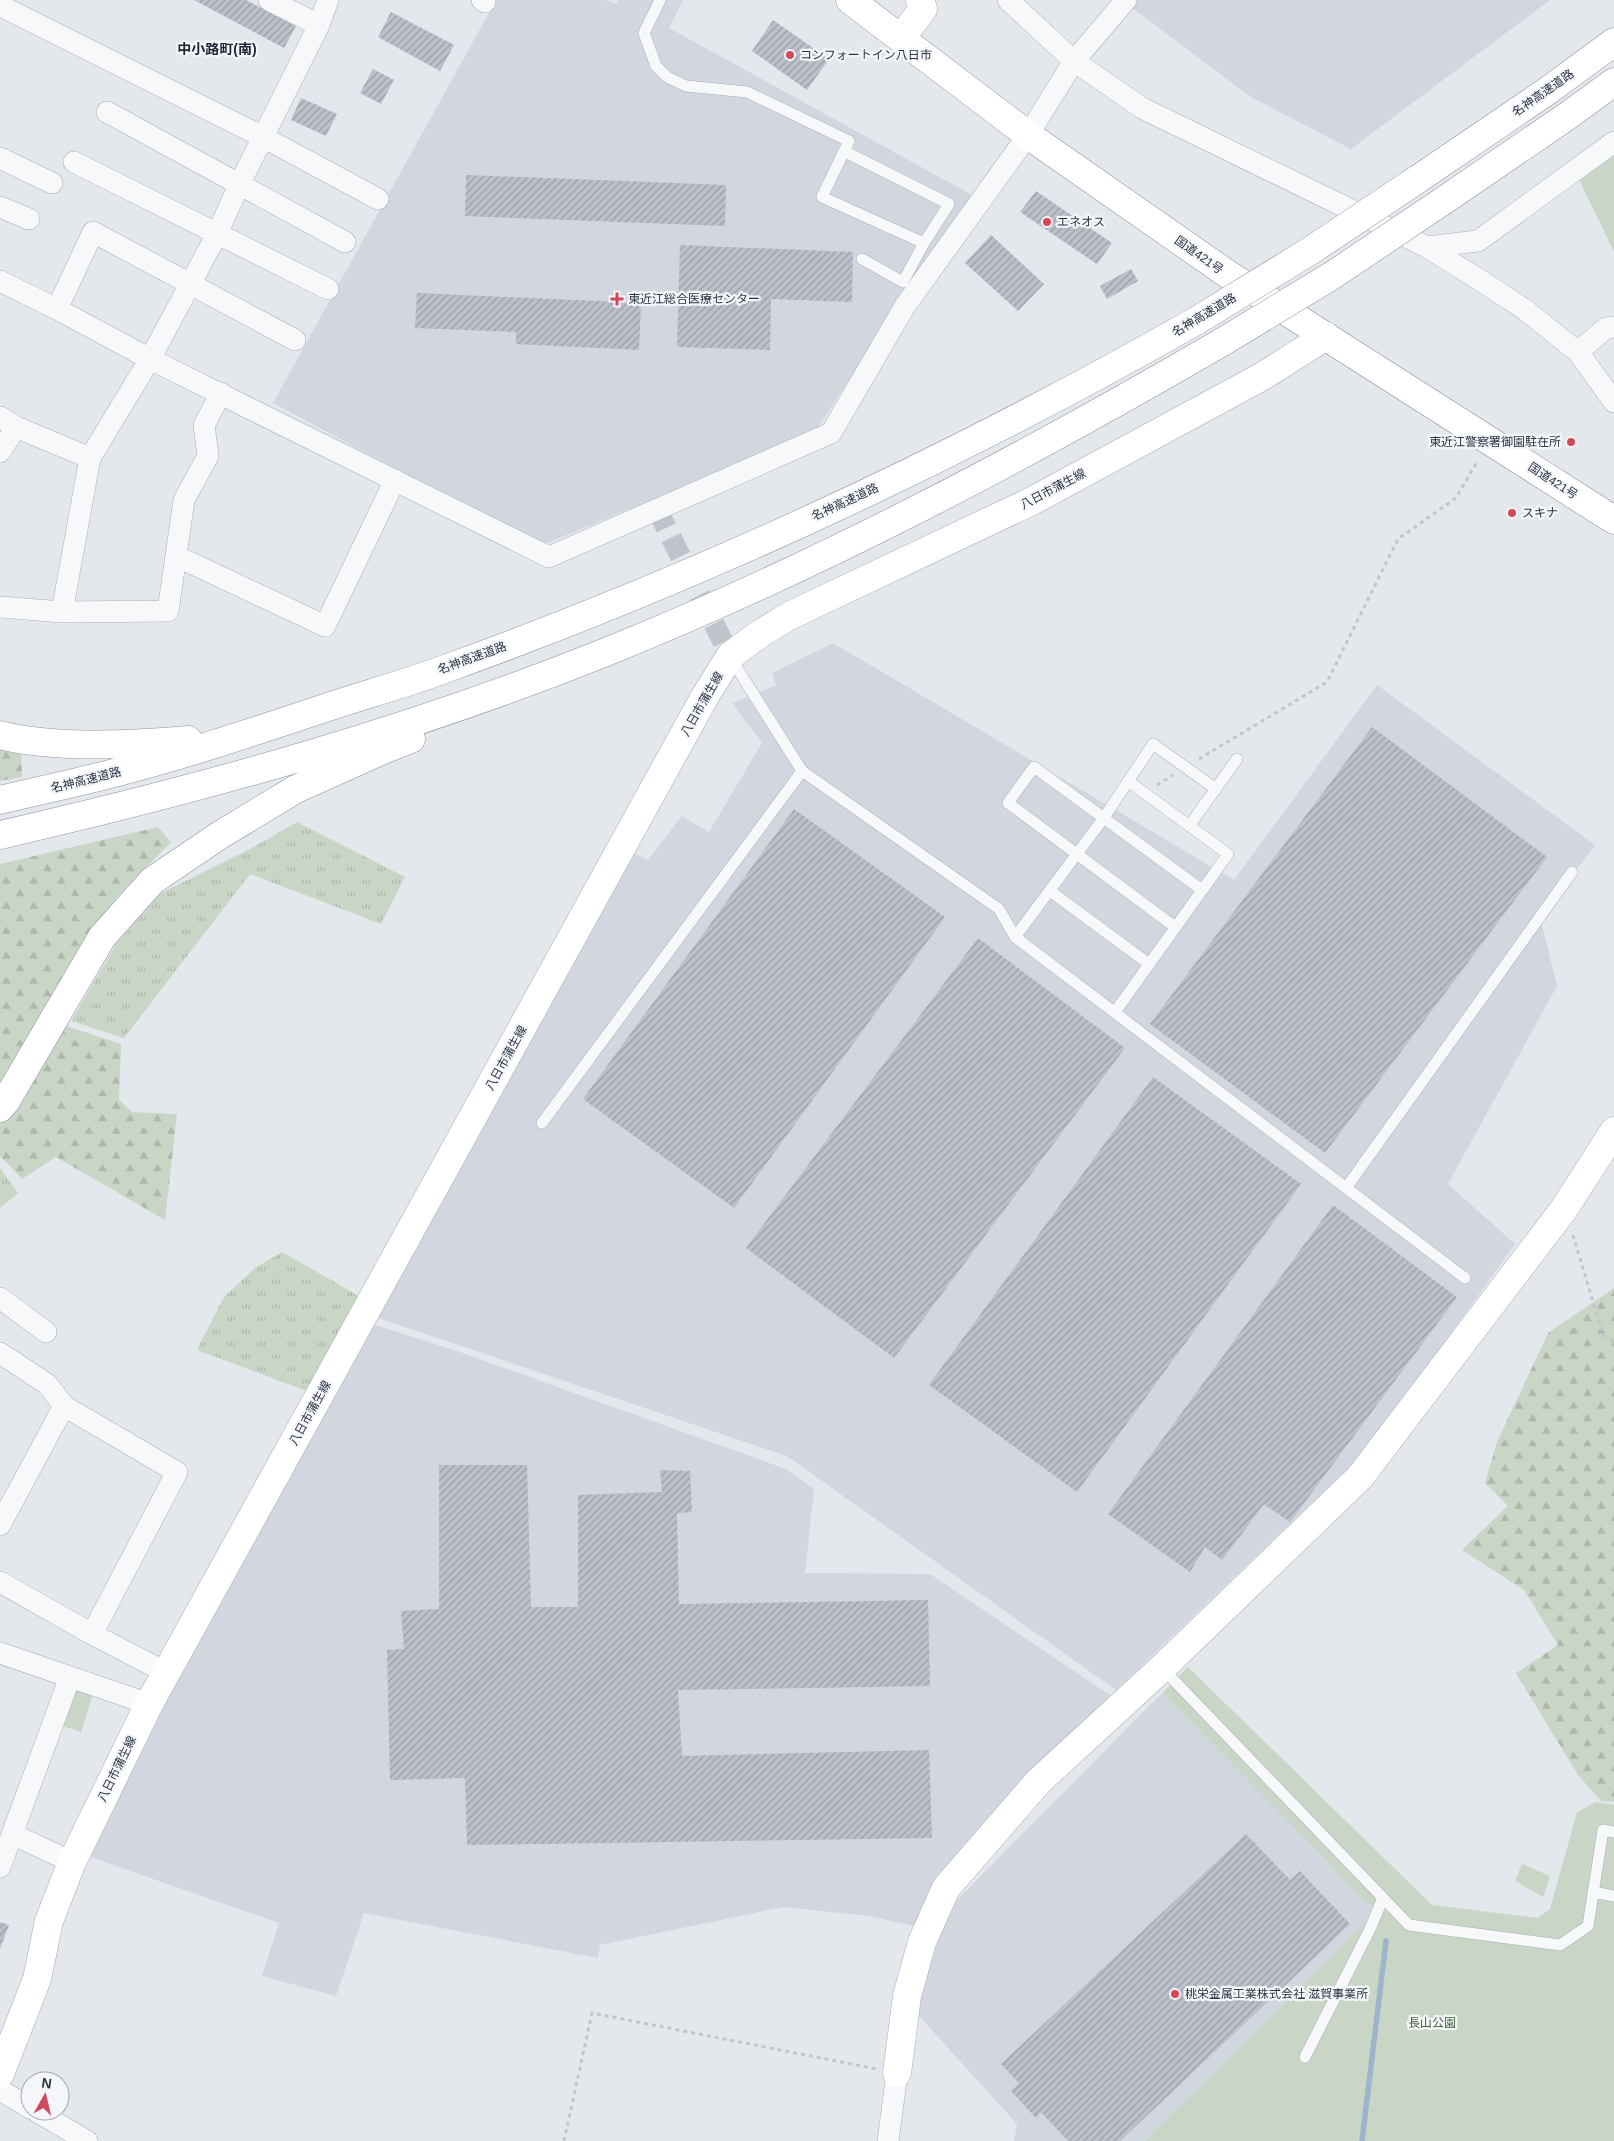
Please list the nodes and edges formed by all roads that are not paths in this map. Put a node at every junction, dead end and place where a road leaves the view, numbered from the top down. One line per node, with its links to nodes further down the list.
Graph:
1 (269, 0): 9 (street)
2 (328, 0): 9 (street)
3 (660, 0): 18 (lane)
4 (850, 0): 10 (main road, 国道421号)
5 (920, 0): 10 (main road)
6 (1008, 0): 12 (street)
7 (1126, 0): 12 (street)
8 (2, 5): 16 (street)
9 (319, 25): 16 (street)
10 (901, 38): 15 (main road, 国道421号)
11 (1614, 42): 53 (main road, 名神高速道路, bridge)
12 (1074, 61): 15 (street); 29 (street)
13 (1614, 82): 48 (main road, bridge)
14 (107, 112): 22 (street)
15 (1028, 135): 36 (main road, 国道421号); 45 (street)
16 (263, 137): 22 (street); 23 (street)
17 (1614, 142): 29 (street)
18 (844, 151): 28 (lane); 28 (lane)
19 (0, 158): 21 (street)
20 (74, 162): 26 (street)
21 (52, 183)
22 (239, 185): 26 (street); 27 (street)
23 (378, 199)
24 (0, 207): 25 (street)
25 (29, 220)
26 (217, 234): 32 (street); 33 (street)
27 (345, 242)
28 (924, 244): 30 (lane)
29 (1428, 246): 38 (street)
30 (862, 260)
31 (0, 281): 34 (street)
32 (191, 284): 34 (street); 37 (street); 39 (street)
33 (328, 289)
34 (57, 309): 39 (street)
35 (1614, 327): 38 (street)
36 (1326, 336): 46 (main road, 国道421号); 51 (main road, 八日市蒲生線)
37 (295, 340)
38 (1578, 352): 41 (street)
39 (150, 359): 40 (street); 44 (street)
40 (221, 393): 45 (street); 47 (street)
41 (1614, 402)
42 (8, 422): 43 (street); 44 (street)
43 (0, 452)
44 (90, 458): 50 (street)
45 (395, 480): 47 (street)
46 (1614, 520)
47 (176, 556): 50 (street)
48 (792, 571): 61 (main road); 70 (main road)
49 (0, 607): 50 (street)
50 (62, 612)
51 (730, 656): 55 (lane); 84 (main road, 八日市蒲生線)
52 (0, 736): 53 (main road)
53 (240, 736): 58 (main road, 名神高速道路)
54 (1237, 759): 57 (lane)
55 (802, 771): 67 (lane); 71 (lane)
56 (1128, 782): 57 (lane); 59 (lane); 60 (lane)
57 (1216, 789): 60 (lane)
58 (0, 800)
59 (1103, 819): 62 (lane); 62 (lane); 64 (lane)
60 (1189, 826): 64 (lane)
61 (0, 835)
62 (1077, 854): 65 (lane); 66 (lane)
63 (1572, 872): 73 (lane)
64 (1202, 890): 66 (lane)
65 (1050, 891): 67 (lane); 68 (lane)
66 (1175, 927): 68 (lane)
67 (1015, 937): 69 (lane)
68 (1149, 964): 69 (lane)
69 (1114, 1012): 73 (lane)
70 (0, 1108)
71 (542, 1123)
72 (1614, 1131): 83 (main road)
73 (1346, 1188): 74 (lane)
74 (1465, 1278)
75 (0, 1298): 76 (street)
76 (46, 1332)
77 (0, 1352): 78 (street)
78 (64, 1406): 79 (street); 81 (street)
79 (0, 1526)
80 (0, 1582): 81 (street)
81 (92, 1634): 84 (street)
82 (0, 1653): 85 (street)
83 (1162, 1668): 93 (lane); 95 (main road)
84 (167, 1673): 86 (main road, 八日市蒲生線)
85 (70, 1677): 86 (street); 88 (street)
86 (149, 1704): 89 (main road, 八日市蒲生線)
87 (1614, 1832): 91 (lane)
88 (12, 1834): 89 (street); 90 (street)
89 (72, 1862): 96 (main road, 八日市蒲生線)
90 (0, 1867)
91 (1593, 1892): 92 (lane); 93 (lane)
92 (1614, 1896)
93 (1383, 1898): 94 (lane)
94 (1305, 2057)
95 (897, 2073): 101 (street)
96 (0, 2074)
97 (0, 2090): 98 (street)
98 (20, 2102)
99 (53, 2121): 100 (street)
100 (87, 2141)
101 (888, 2141)

